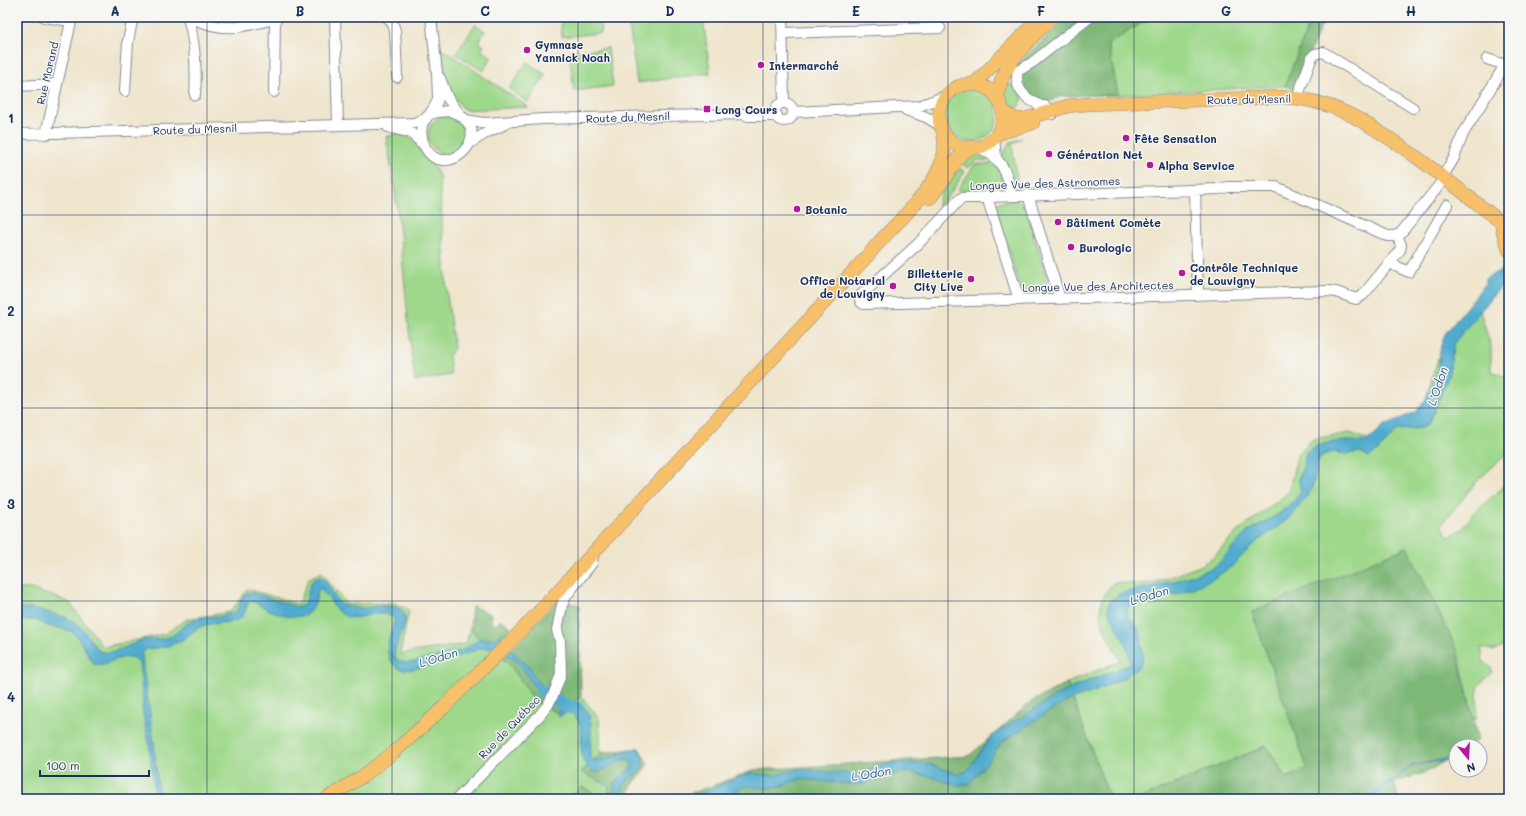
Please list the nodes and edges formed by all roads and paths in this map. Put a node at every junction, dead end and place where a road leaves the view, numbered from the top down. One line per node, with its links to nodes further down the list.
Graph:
1 (44, 17): 12 (street)
2 (133, 17): 22 (street)
3 (189, 17): 11 (street); 24 (street)
4 (335, 17): 37 (street)
5 (387, 17): 18 (street)
6 (431, 17): 17 (street)
7 (782, 17): 14 (street)
8 (1043, 17): 20 (main road)
9 (1052, 17): 27 (main road)
10 (1090, 17): 32 (street)
11 (277, 18): 23 (street)
12 (72, 19): 19 (street, Rue Morand)
13 (940, 28): 14 (street)
14 (783, 33): 29 (street)
15 (1487, 59): 16 (street)
16 (1507, 66): 46 (street)
17 (437, 73): 33 (street); 34 (street)
18 (397, 77)
19 (56, 84): 21 (street); 40 (street, Rue Morand)
20 (974, 84): 25 (main road); 27 (main road)
21 (17, 86)
22 (125, 91)
23 (274, 92)
24 (195, 95)
25 (946, 96): 30 (street); 38 (main road)
26 (1297, 98): 28 (street); 32 (main road, Route du Mesnil); 46 (main road, Route du Mesnil)
27 (1000, 105): 32 (main road, Route du Mesnil); 41 (main road)
28 (1413, 108)
29 (779, 109): 31 (street); 31 (street); 35 (street, Route du Mesnil)
30 (878, 109): 31 (street); 38 (street)
31 (793, 112)
32 (1052, 114): 41 (main road, Route du Mesnil)
33 (428, 117): 34 (street); 36 (street, Route du Mesnil); 43 (street)
34 (463, 117): 35 (street, Route du Mesnil); 42 (street)
35 (512, 121): 42 (street, Route du Mesnil)
36 (372, 124): 37 (street, Route du Mesnil); 43 (street, Route du Mesnil)
37 (338, 125): 40 (street, Route du Mesnil)
38 (942, 128): 44 (main road); 55 (main road)
39 (17, 134): 40 (street, Route du Mesnil)
40 (46, 134)
41 (995, 136): 44 (main road); 45 (street)
42 (470, 142): 43 (street)
43 (424, 145)
44 (974, 147): 45 (street); 55 (main road)
45 (996, 157): 48 (street)
46 (1444, 177): 52 (main road, Route du Mesnil); 53 (street)
47 (1195, 190): 49 (street, Longue Vue des Astronomes); 53 (street, Longue Vue des Astronomes); 57 (street)
48 (1011, 196): 49 (street, Longue Vue des Astronomes); 50 (street, Longue Vue des Astronomes)
49 (1028, 196): 58 (street)
50 (987, 197): 59 (street); 60 (street, Longue Vue des Astronomes)
51 (1447, 205): 56 (street)
52 (1507, 221): 54 (main road, Route du Mesnil)
53 (1397, 236): 56 (street)
54 (1509, 250)
55 (870, 253): 61 (main road)
56 (1389, 263): 57 (street, Longue Vue des Architectes)
57 (1198, 295): 58 (street, Longue Vue des Architectes)
58 (1060, 299): 59 (street, Longue Vue des Architectes)
59 (1019, 300): 60 (street, Longue Vue des Architectes)
60 (861, 302)
61 (593, 554): 62 (main road); 63 (street, Rue de Québec)
62 (326, 799)
63 (457, 799)

